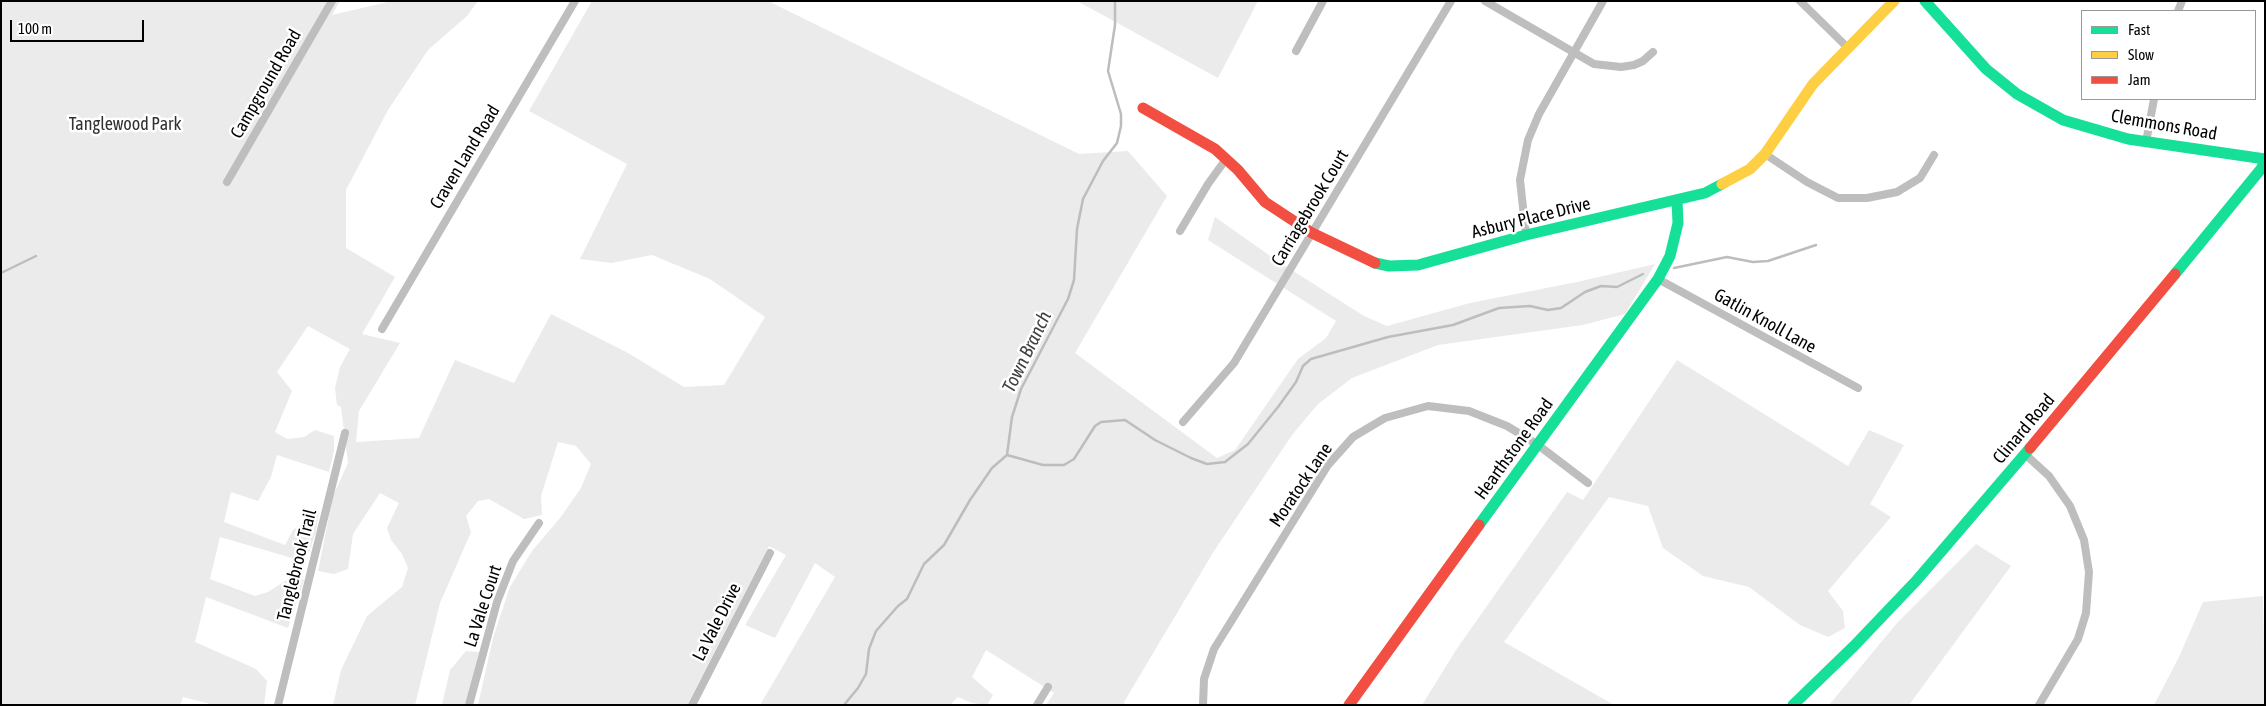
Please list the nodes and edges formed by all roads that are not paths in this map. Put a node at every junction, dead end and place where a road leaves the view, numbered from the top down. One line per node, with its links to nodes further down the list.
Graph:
1 (332, 1): 21 (street, Campground Road)
2 (575, 1): 27 (street, Craven Land Road)
3 (1323, 1): 11 (street)
4 (1451, 1): 24 (street, Carriagebrook Court)
5 (1485, 1): 13 (street)
6 (1603, 1): 13 (street)
7 (1800, 1): 10 (street)
8 (1894, 1): 10 (street, Asbury Place Drive)
9 (1925, 1): 16 (street, Clemmons Road)
10 (1847, 47): 17 (street, Asbury Place Drive)
11 (1296, 51)
12 (1653, 52): 13 (street)
13 (1573, 53): 25 (street)
14 (2154, 100): 16 (street)
15 (1143, 108): 19 (street, Asbury Place Drive)
16 (2146, 142): 20 (street, Clemmons Road)
17 (1765, 154): 18 (street); 22 (street, Asbury Place Drive)
18 (1934, 155)
19 (1226, 159): 23 (street); 24 (street, Asbury Place Drive)
20 (2265, 160): 32 (street, Clinard Road)
21 (227, 182)
22 (1677, 201): 25 (street, Asbury Place Drive); 26 (street, Hearthstone Road)
23 (1180, 231)
24 (1312, 233): 25 (street, Asbury Place Drive); 29 (street, Carriagebrook Court)
25 (1526, 235)
26 (1658, 280): 28 (street, Gatlin Knoll Lane); 31 (street, Hearthstone Road)
27 (382, 329)
28 (1858, 388)
29 (1183, 422)
30 (345, 433): 37 (street, Tanglebrook Trail)
31 (1538, 445): 33 (street, Moratock Lane); 41 (street, Moratock Lane); 42 (street, Hearthstone Road)
32 (2026, 455): 43 (street, Clinard Road); 44 (street)
33 (1588, 483)
34 (539, 523): 38 (street, La Vale Court)
35 (770, 553): 39 (street, La Vale Drive)
36 (1048, 687): 40 (street)
37 (278, 705)
38 (469, 705)
39 (692, 705)
40 (1037, 705)
41 (1203, 705)
42 (1349, 705)
43 (1793, 705)
44 (2038, 705)

